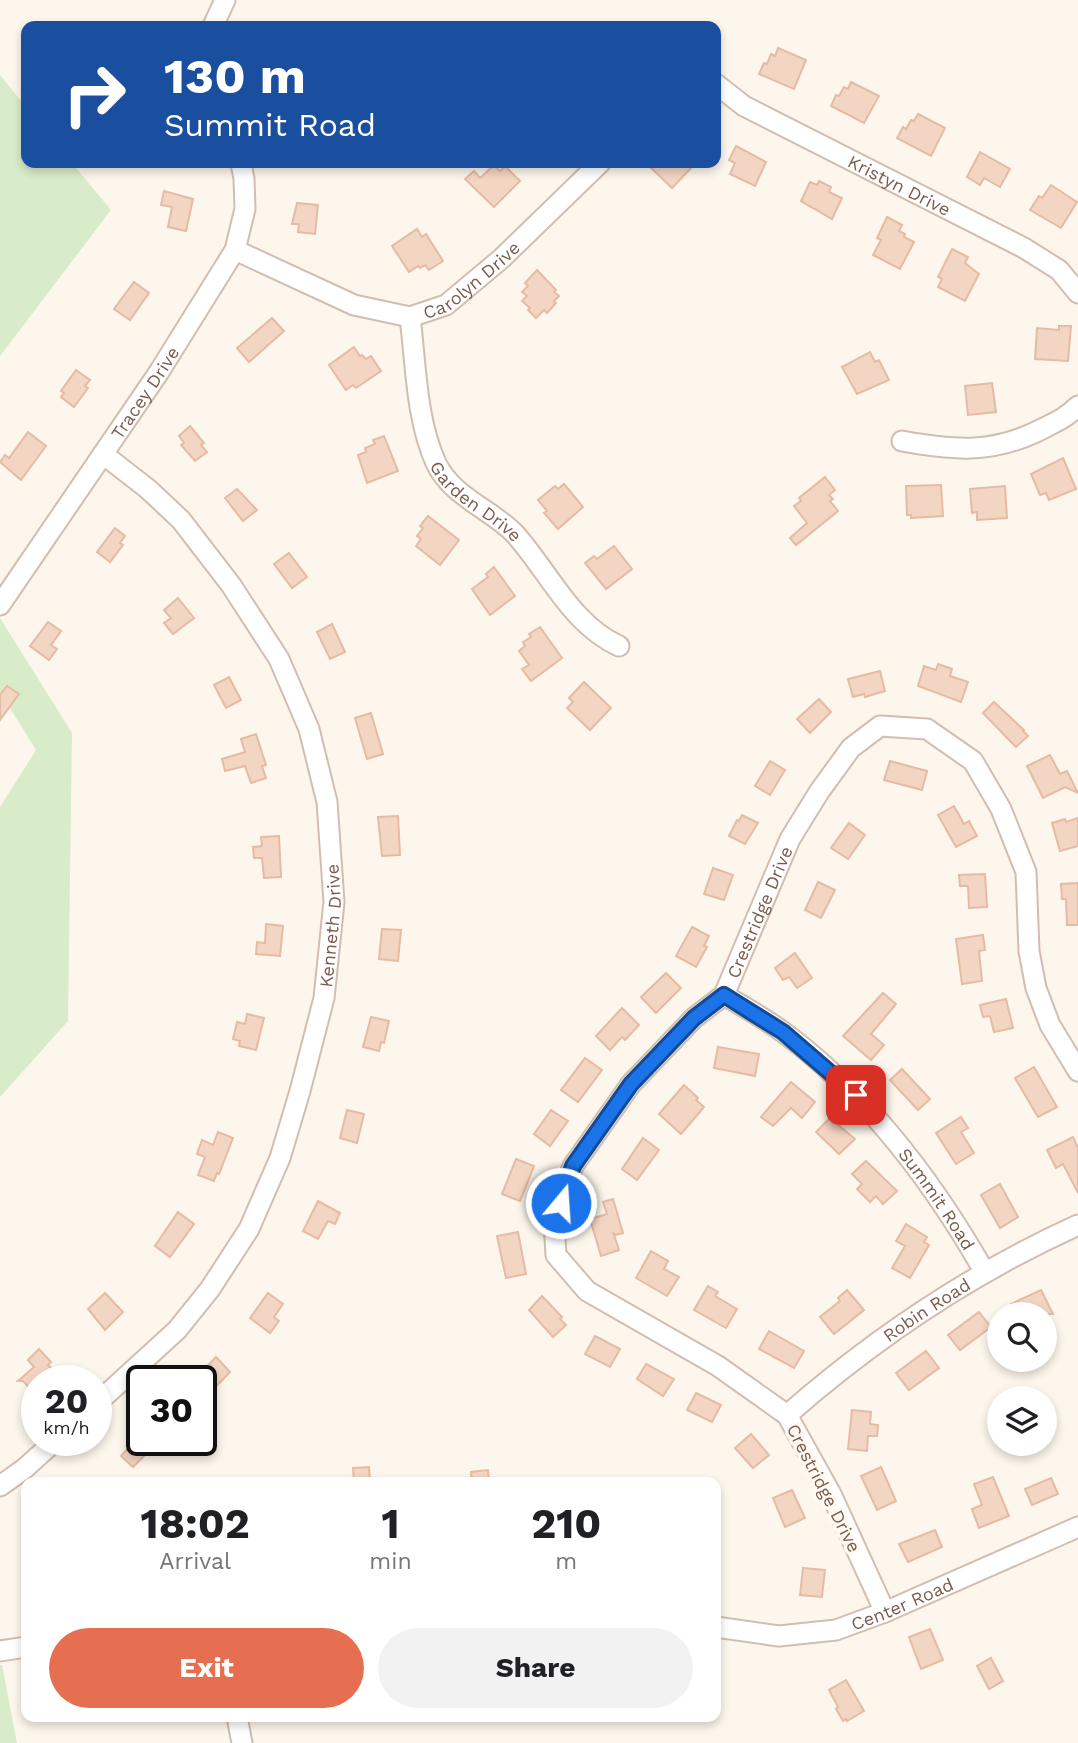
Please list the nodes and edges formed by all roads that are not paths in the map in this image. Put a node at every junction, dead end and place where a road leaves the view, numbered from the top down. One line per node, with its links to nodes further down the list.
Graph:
1 (225, 0): 2 (street)
2 (215, 21)
3 (721, 88): 7 (street, Kristyn Drive)
4 (242, 168): 6 (street, Tracey Drive)
5 (595, 168): 8 (street, Carolyn Drive)
6 (235, 250): 8 (street, Carolyn Drive); 11 (street, Tracey Drive)
7 (1078, 293)
8 (410, 317): 13 (street, Garden Drive)
9 (1078, 407): 10 (street)
10 (902, 441)
11 (103, 454): 12 (street, Tracey Drive); 18 (street, Kenneth Drive)
12 (0, 605)
13 (619, 646)
14 (724, 995): 15 (street, Crestridge Drive); 17 (street, Summit Road); 19 (street, Crestridge Drive)
15 (1078, 1070)
16 (1078, 1225): 17 (street, Robin Road)
17 (984, 1271): 19 (street, Robin Road)
18 (112, 1389)
19 (787, 1415): 23 (street, Crestridge Drive)
20 (38, 1456): 21 (street)
21 (0, 1486)
22 (1078, 1527): 23 (street, Center Road)
23 (885, 1612): 24 (street, Center Road)
24 (721, 1628)
25 (21, 1648): 26 (street)
26 (0, 1651)
27 (238, 1722): 28 (street)
28 (242, 1743)

